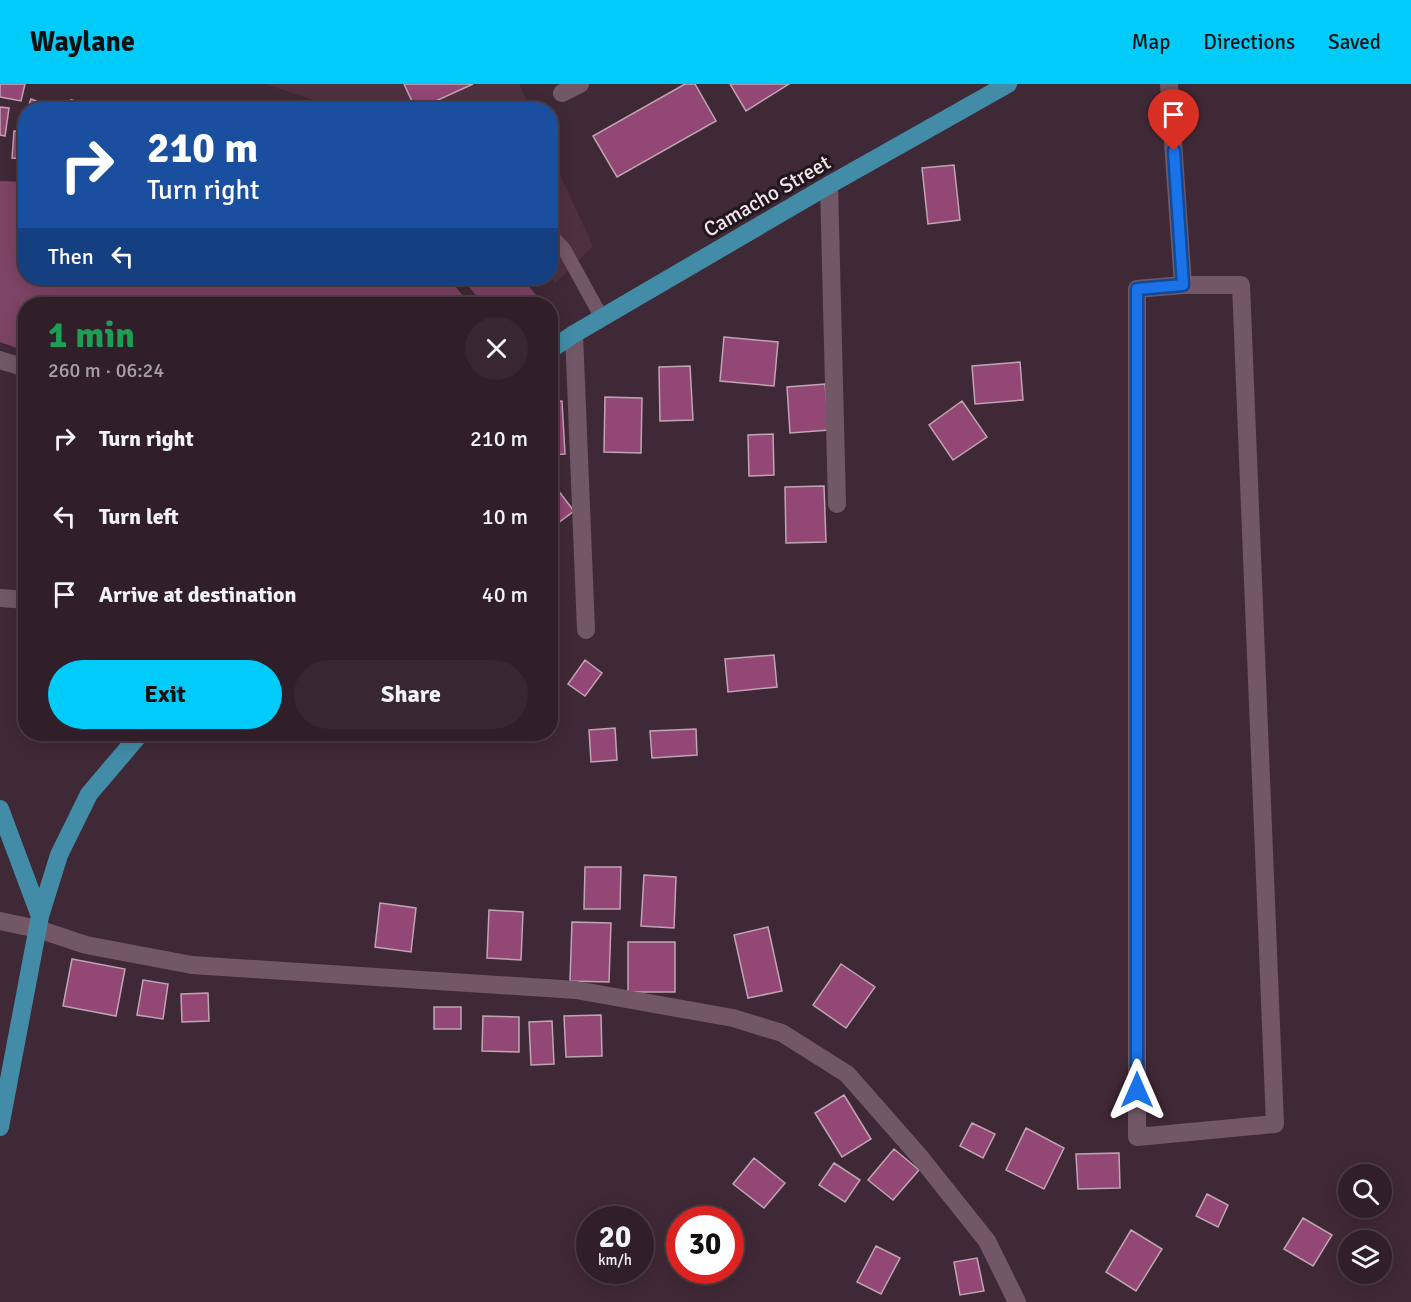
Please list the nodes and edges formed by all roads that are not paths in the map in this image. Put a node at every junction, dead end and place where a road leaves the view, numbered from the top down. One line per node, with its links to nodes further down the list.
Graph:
1 (580, 84): 4 (street)
2 (1008, 84): 5 (main road, Camacho Street)
3 (1169, 84): 7 (street)
4 (562, 93)
5 (829, 185): 8 (main road, Camacho Street); 13 (street)
6 (558, 243): 8 (lane)
7 (1183, 285): 7 (street)
8 (602, 318): 9 (main road, Camacho Street)
9 (574, 334): 10 (main road, Camacho Street); 16 (street)
10 (558, 345)
11 (0, 360): 12 (street)
12 (18, 366)
13 (837, 504)
14 (0, 598): 15 (street)
15 (18, 599)
16 (586, 630)
17 (134, 741): 20 (main road)
18 (0, 809): 20 (main road)
19 (0, 921): 20 (street)
20 (39, 923): 21 (main road); 22 (street)
21 (0, 1127)
22 (1017, 1302)

